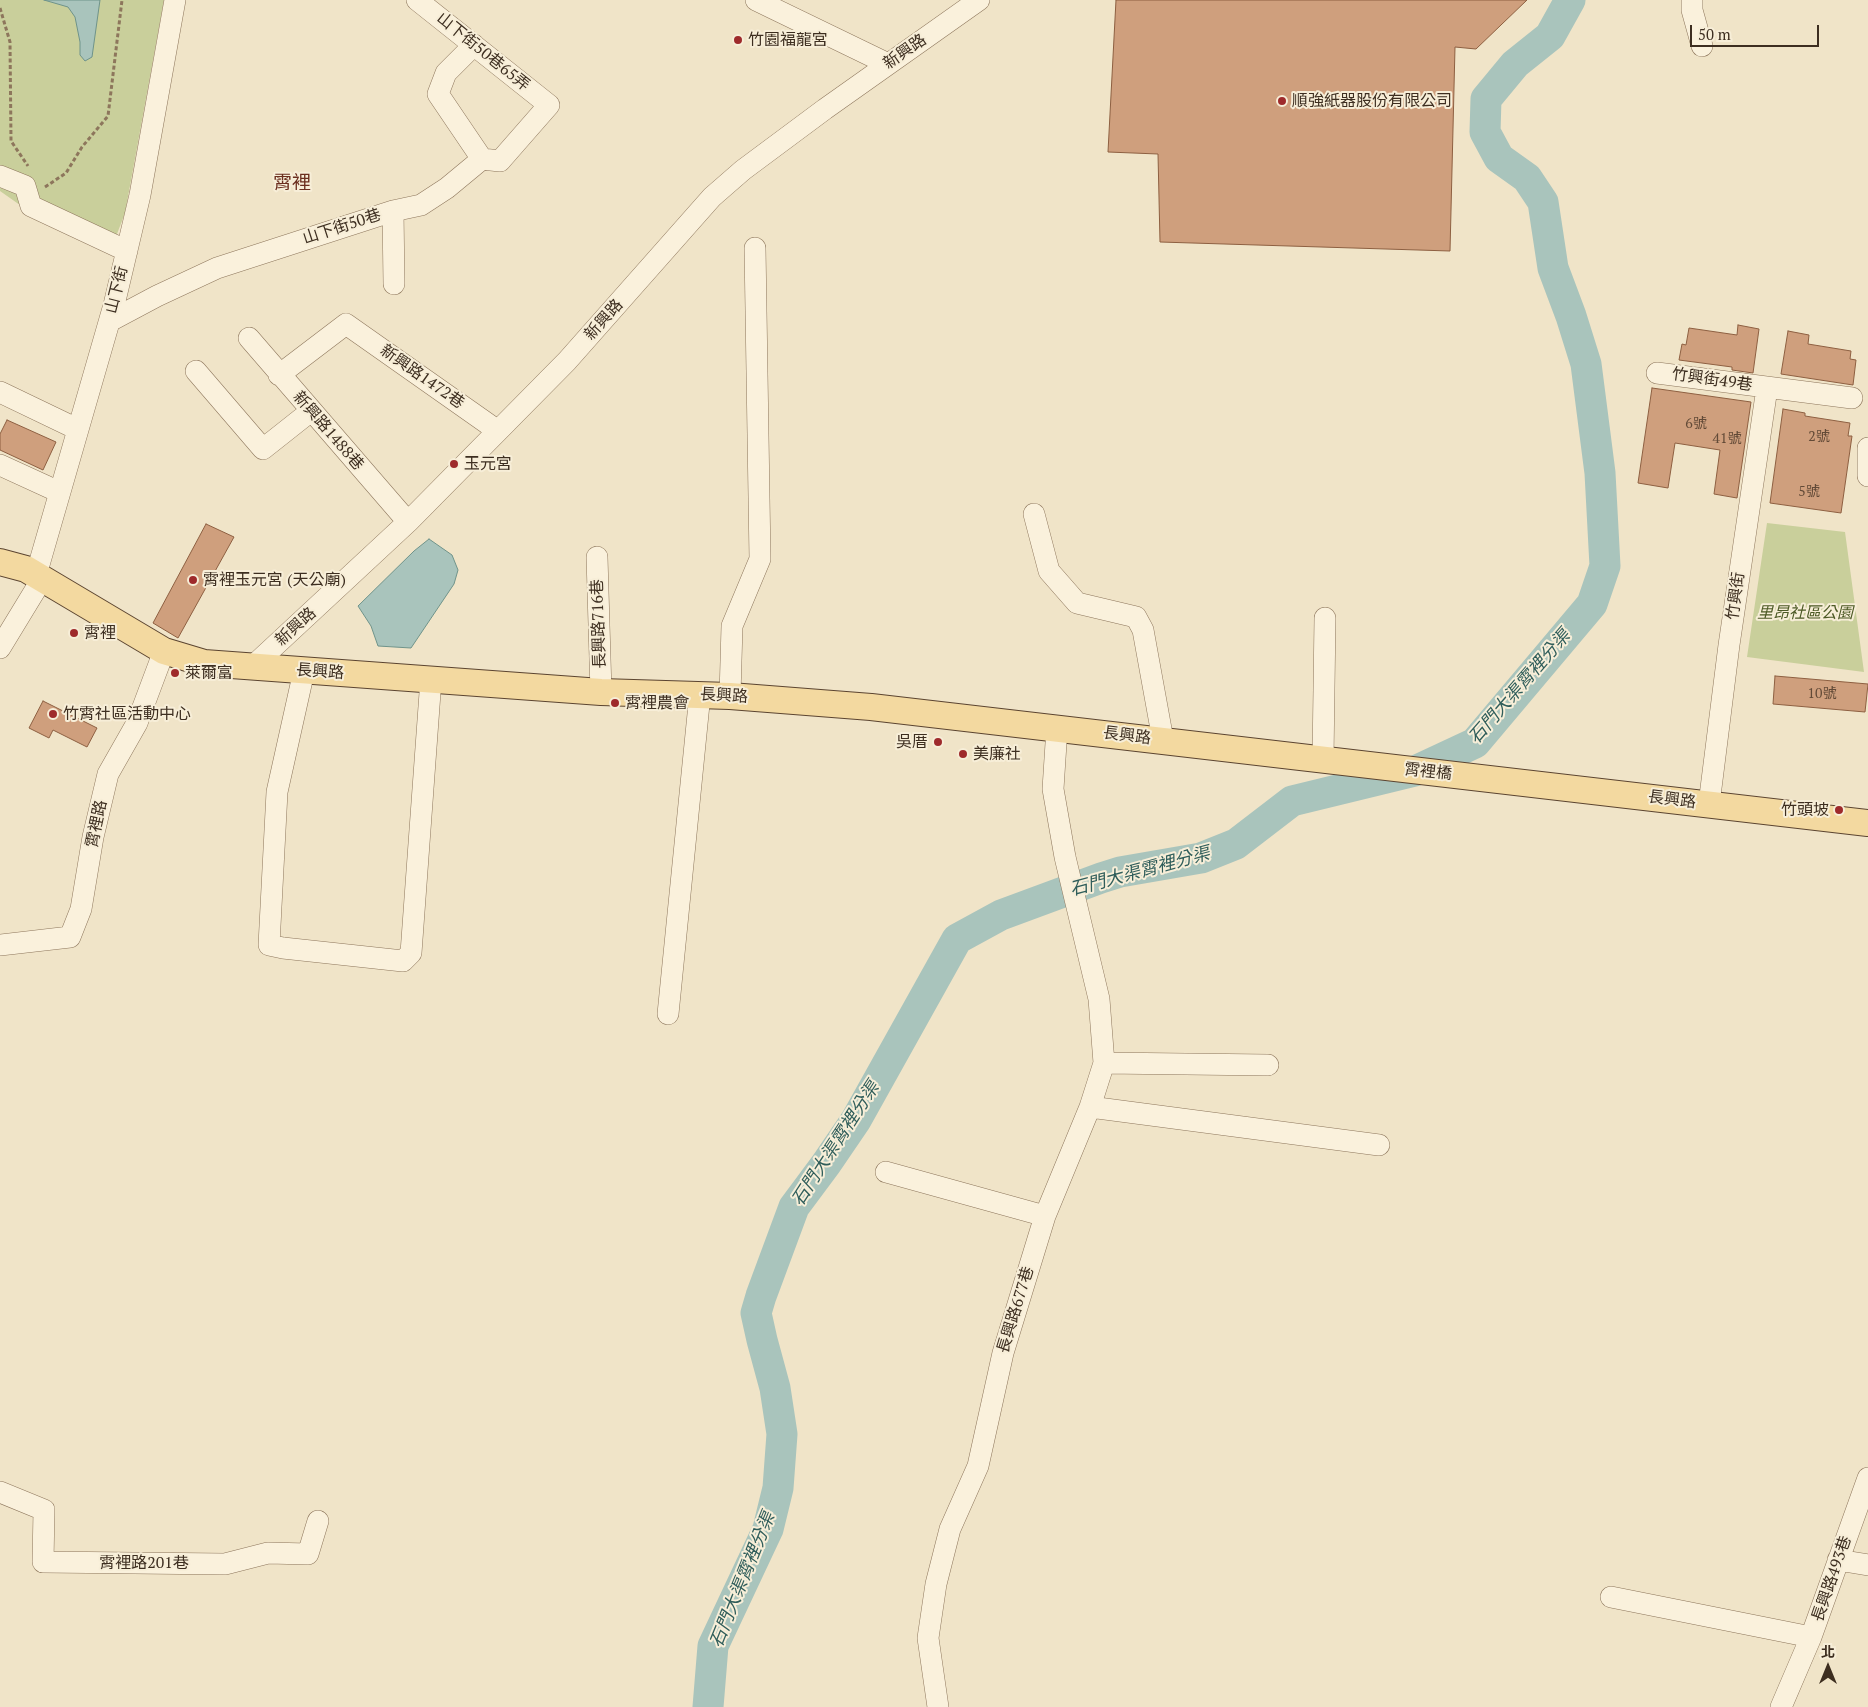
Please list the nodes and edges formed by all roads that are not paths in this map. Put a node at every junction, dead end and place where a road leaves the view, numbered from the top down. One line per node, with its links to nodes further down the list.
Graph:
1 (175, 0): 13 (street, 山下街)
2 (417, 0): 6 (street, 山下街50巷65弄)
3 (756, 0): 8 (street)
4 (978, 0): 8 (street, 新興路)
5 (1692, 0): 7 (street)
6 (474, 45): 9 (street); 9 (street, 山下街50巷65弄)
7 (1702, 46)
8 (888, 64): 25 (street, 新興路)
9 (482, 159): 11 (street, 山下街50巷)
10 (0, 176): 13 (street)
11 (393, 211): 14 (street); 15 (street, 山下街50巷)
12 (755, 248): 43 (street)
13 (127, 251): 15 (street, 山下街)
14 (394, 284)
15 (110, 320): 24 (street, 山下街)
16 (249, 338): 19 (street, 新興路1488巷)
17 (196, 371): 23 (street)
18 (1657, 373): 20 (street, 竹興街49巷)
19 (279, 375): 23 (street, 新興路1488巷); 25 (street, 新興路1472巷)
20 (1766, 388): 22 (street, 竹興街49巷); 49 (street, 竹興街)
21 (0, 392): 24 (street)
22 (1852, 398)
23 (311, 411): 31 (street, 新興路1488巷)
24 (77, 429): 29 (street, 山下街)
25 (498, 431): 31 (street, 新興路)
26 (1868, 448): 28 (street)
27 (0, 465): 29 (street)
28 (1868, 476)
29 (59, 492): 34 (street, 山下街)
30 (1034, 514): 45 (street)
31 (408, 522): 38 (street, 新興路)
32 (597, 556): 41 (street, 長興路716巷)
33 (0, 562): 34 (main road, 長興路)
34 (39, 577): 36 (street, 山下街); 37 (main road, 長興路)
35 (1326, 618): 46 (street)
36 (0, 648)
37 (164, 651): 38 (main road, 長興路); 51 (street, 霄裡路)
38 (252, 668): 39 (main road, 長興路)
39 (304, 671): 40 (main road, 長興路); 40 (street)
40 (431, 679): 41 (main road, 長興路)
41 (601, 692): 42 (main road, 長興路)
42 (700, 694): 43 (main road, 長興路); 52 (street)
43 (730, 696): 44 (main road, 長興路)
44 (1057, 728): 45 (main road, 長興路); 53 (street, 長興路677巷)
45 (1163, 740): 46 (main road, 長興路)
46 (1323, 759): 47 (main road, 長興路)
47 (1380, 767): 48 (main road, 霄裡橋)
48 (1475, 776): 49 (main road, 長興路)
49 (1709, 804): 50 (main road, 長興路)
50 (1868, 823)
51 (0, 945)
52 (668, 1014)
53 (1104, 1063): 54 (street); 55 (street, 長興路677巷)
54 (1268, 1065)
55 (1090, 1106): 56 (street); 58 (street, 長興路677巷)
56 (1380, 1145)
57 (886, 1172): 58 (street)
58 (1045, 1216): 66 (street, 長興路677巷)
59 (1868, 1478): 62 (street, 長興路493巷)
60 (0, 1492): 61 (street, 霄裡路201巷)
61 (318, 1521)
62 (1838, 1560): 63 (street); 65 (street, 長興路493巷)
63 (1868, 1565)
64 (1611, 1597): 65 (street)
65 (1811, 1637): 67 (street, 長興路493巷)
66 (938, 1707)
67 (1781, 1707)

